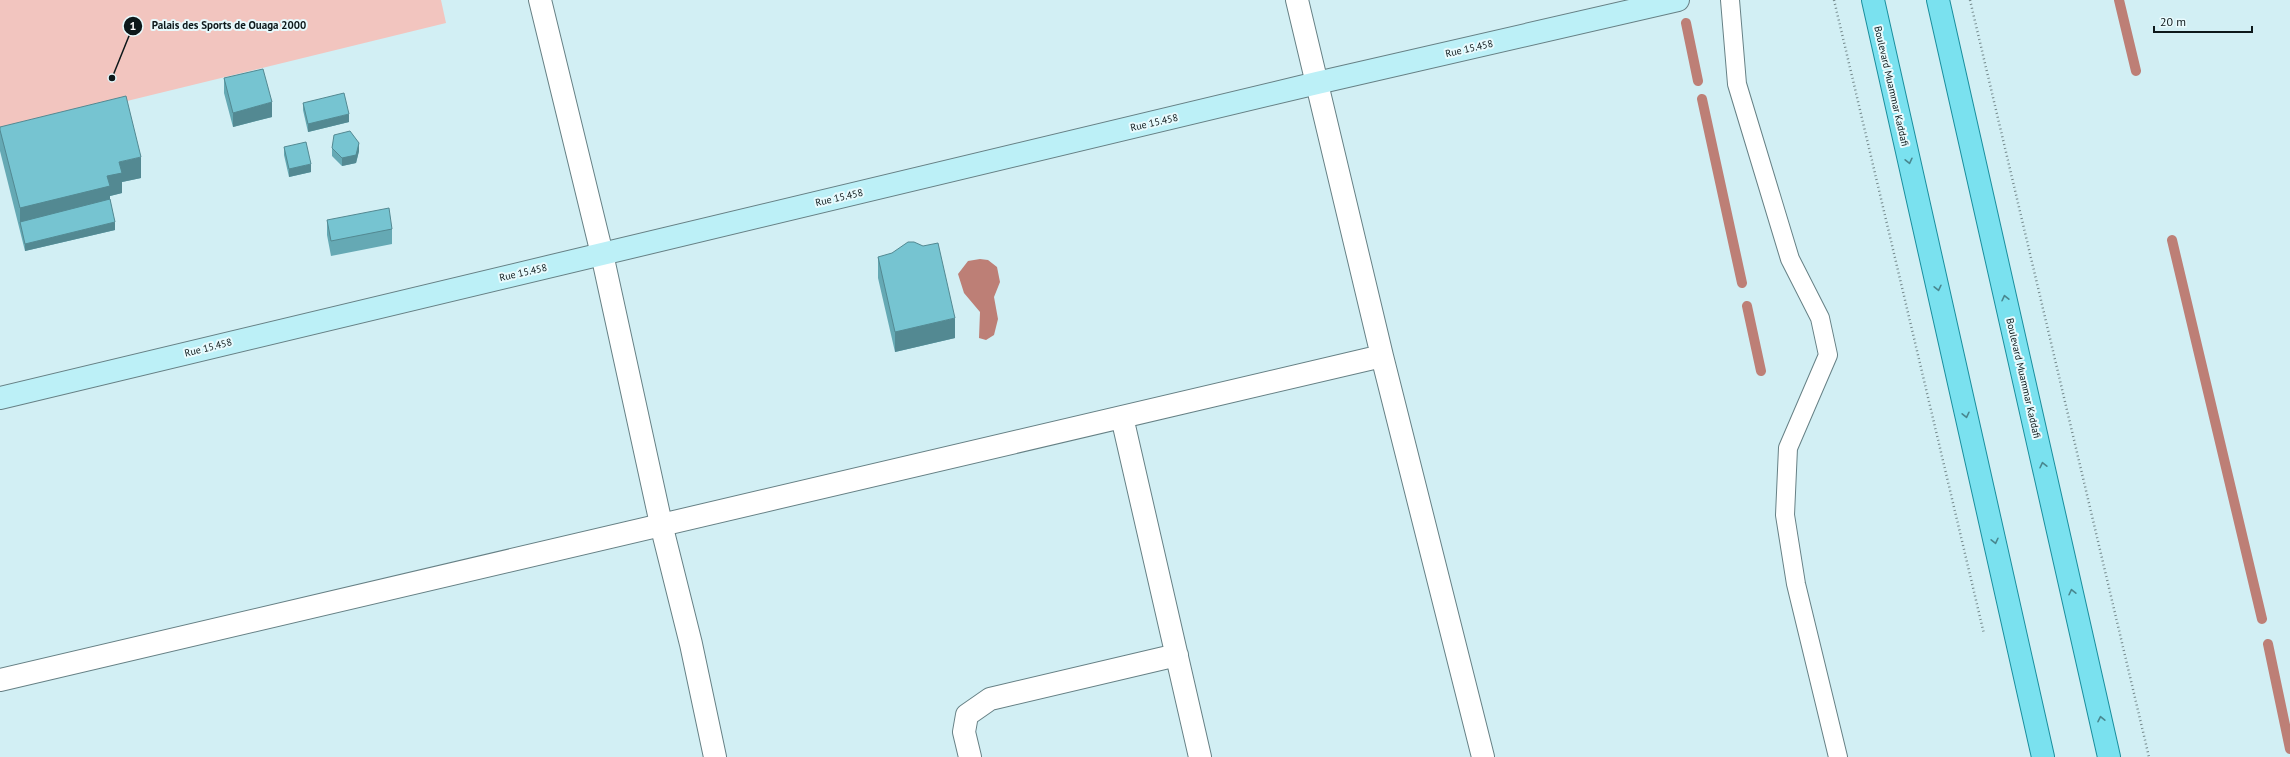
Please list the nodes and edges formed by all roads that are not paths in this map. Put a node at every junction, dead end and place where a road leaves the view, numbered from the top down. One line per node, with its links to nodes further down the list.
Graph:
1 (540, 0): 8 (street)
2 (1297, 0): 7 (street)
3 (1678, 0): 7 (main road, Rue 15.458)
4 (1730, 0): 19 (lane)
5 (1873, 0): 20 (main road, Boulevard Muammar Kaddafi, one-way to 20)
6 (1938, 0): 21 (main road, Boulevard Muammar Kaddafi, one-way to 6)
7 (1317, 83): 8 (main road, Rue 15.458); 9 (street)
8 (602, 254): 10 (main road, Rue 15.458); 12 (street)
9 (1382, 356): 11 (street); 18 (street)
10 (0, 398)
11 (1122, 417): 12 (street); 13 (street)
12 (661, 524): 14 (street); 15 (street)
13 (1177, 654): 16 (street); 17 (street)
14 (0, 680)
15 (715, 757)
16 (970, 757)
17 (1200, 757)
18 (1483, 757)
19 (1838, 757)
20 (2043, 757)
21 (2109, 757)

